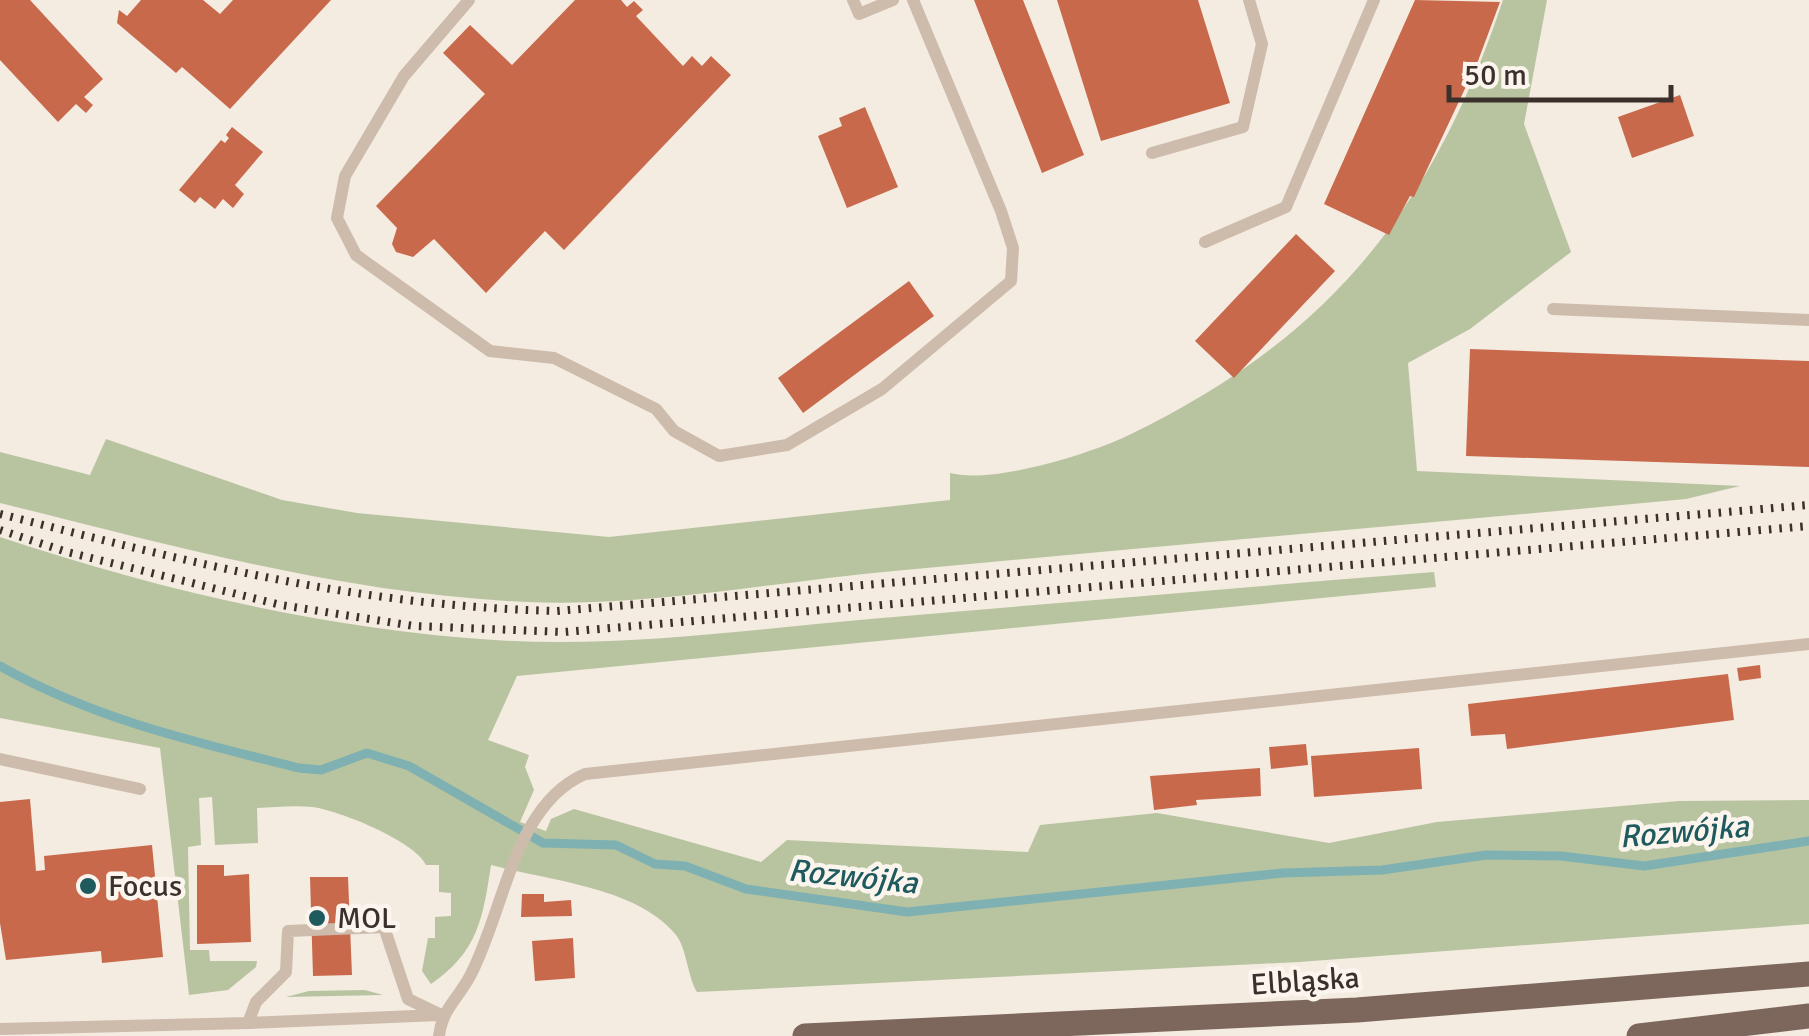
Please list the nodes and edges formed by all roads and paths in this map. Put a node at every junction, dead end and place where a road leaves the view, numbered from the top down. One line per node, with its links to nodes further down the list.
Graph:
1 (469, 0): 4 (lane)
2 (853, 0): 3 (lane)
3 (892, 0)
4 (913, 0)
5 (1249, 0): 7 (lane)
6 (1374, 0): 8 (lane)
7 (1152, 153)
8 (1205, 242)
9 (1553, 309): 10 (lane)
10 (1809, 320)
11 (1809, 644): 15 (lane)
12 (0, 759): 13 (lane)
13 (140, 789)
14 (1809, 974): 20 (main road, Elbląska)
15 (441, 1015): 17 (lane); 17 (lane); 19 (lane)
16 (1809, 1016): 21 (main road)
17 (248, 1024): 18 (lane)
18 (0, 1029)
19 (439, 1036)
20 (805, 1036)
21 (1639, 1036)

